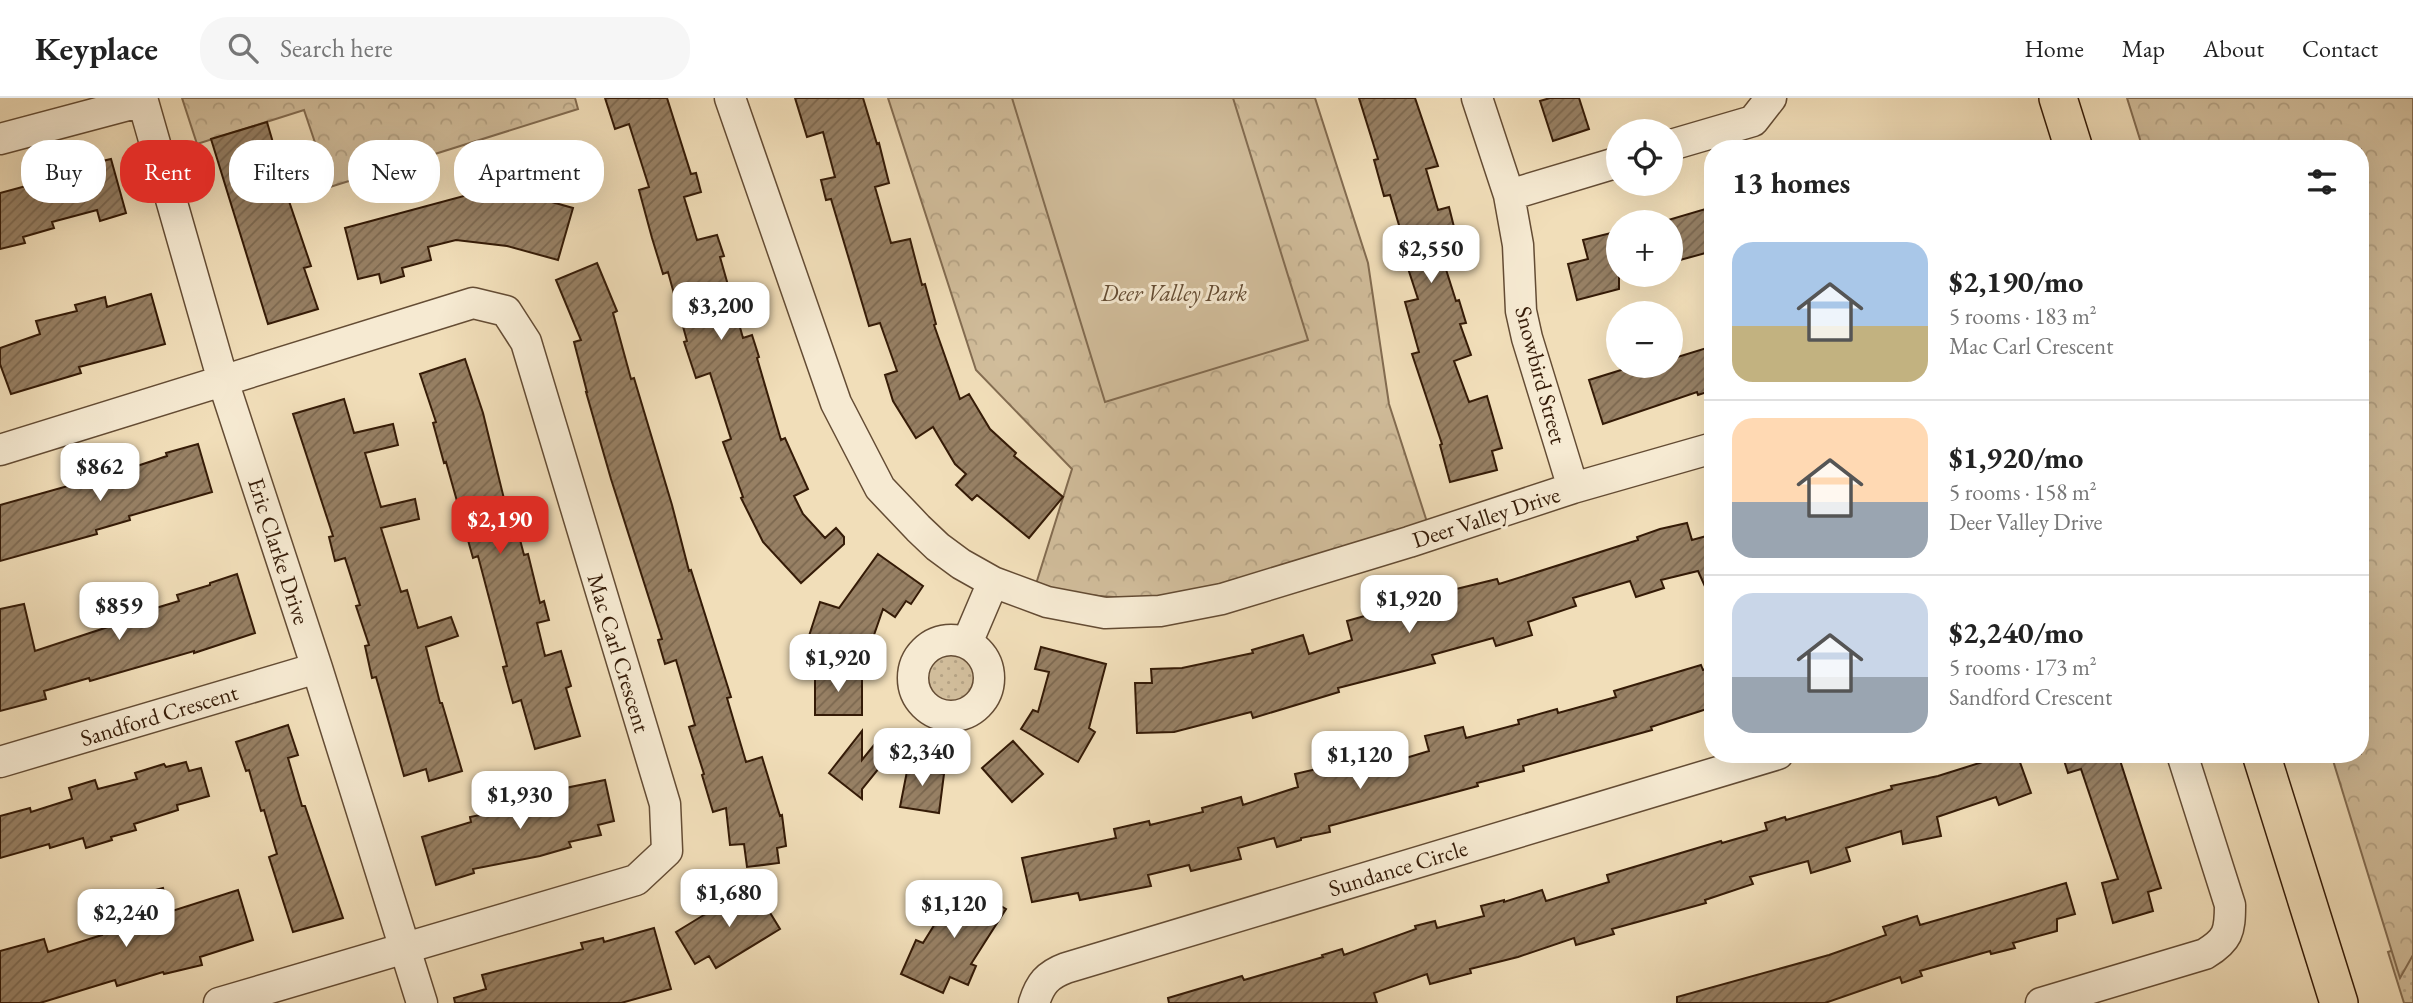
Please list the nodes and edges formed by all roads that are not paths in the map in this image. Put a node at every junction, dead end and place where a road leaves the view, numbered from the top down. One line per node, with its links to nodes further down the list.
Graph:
1 (730, 98): 15 (street, Deer Valley Drive)
2 (1476, 98): 10 (street, Snowbird Street)
3 (1771, 98): 8 (street)
4 (2058, 98): 7 (main road)
5 (143, 99): 6 (street); 11 (street, Eric Clarke Drive)
6 (0, 139)
7 (2071, 140)
8 (1683, 141)
9 (1606, 166): 10 (street)
10 (1509, 195): 14 (street, Snowbird Street)
11 (223, 381): 12 (street, Mac Carl Crescent); 17 (street, Eric Clarke Drive); 22 (street, Mac Carl Crescent)
12 (0, 450)
13 (1704, 452): 14 (street, Deer Valley Drive)
14 (1573, 488): 15 (street, Deer Valley Drive)
15 (993, 582): 16 (street)
16 (967, 643)
17 (317, 667): 18 (street, Sandford Crescent); 22 (street, Eric Clarke Drive)
18 (0, 762)
19 (1748, 763): 25 (street, Sundance Circle)
20 (2185, 763): 26 (street)
21 (2264, 763): 27 (main road)
22 (404, 947): 23 (street); 24 (street, Eric Clarke Drive)
23 (219, 1003)
24 (422, 1003)
25 (1034, 1003)
26 (2041, 1003)
27 (2339, 1003)

